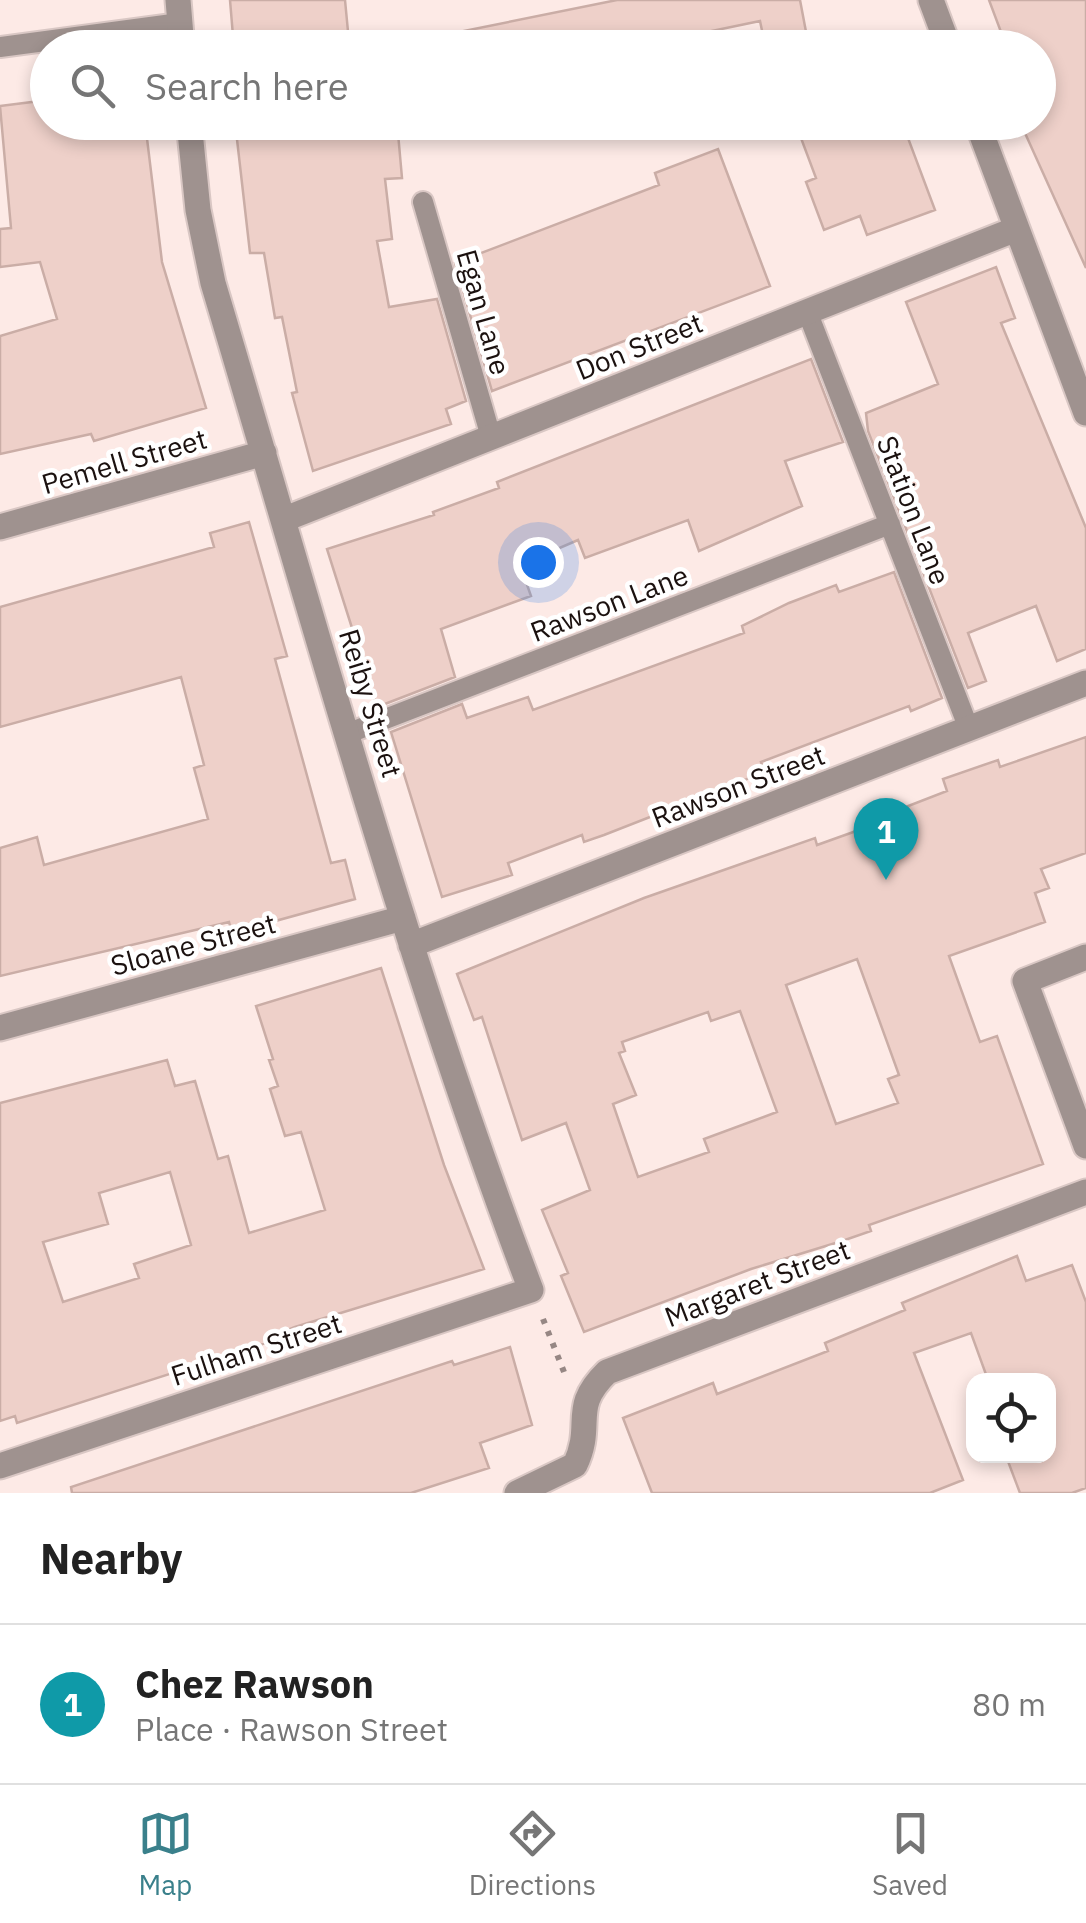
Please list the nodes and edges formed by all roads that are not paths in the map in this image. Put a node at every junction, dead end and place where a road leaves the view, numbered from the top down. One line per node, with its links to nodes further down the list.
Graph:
1 (931, 0): 4 (street)
2 (180, 23): 3 (lane)
3 (128, 30)
4 (942, 30)
5 (30, 43): 6 (lane)
6 (0, 47)
7 (192, 140): 14 (street, Reiby Street)
8 (983, 140): 10 (street)
9 (423, 202): 13 (lane, Egan Lane)
10 (1016, 229): 11 (street, Don Street); 12 (street)
11 (807, 312): 13 (street, Don Street); 16 (lane, Station Lane)
12 (1086, 413)
13 (491, 437): 15 (street, Don Street)
14 (264, 453): 15 (street, Reiby Street); 17 (street, Pemell Street)
15 (284, 518): 20 (street, Reiby Street)
16 (890, 524): 19 (lane, Station Lane); 20 (lane, Rawson Lane)
17 (0, 528)
18 (1086, 683): 19 (street, Rawson Street)
19 (968, 729): 22 (street, Rawson Street)
20 (349, 733): 21 (street, Reiby Street)
21 (402, 918): 22 (street, Reiby Street); 24 (street, Sloane Street)
22 (411, 945): 27 (street, Reiby Street)
23 (1086, 957): 25 (street)
24 (0, 1028)
25 (1086, 1146)
26 (1086, 1192): 29 (street, Margaret Street)
27 (531, 1290): 28 (street, Fulham Street)
28 (0, 1466)
29 (517, 1493)

